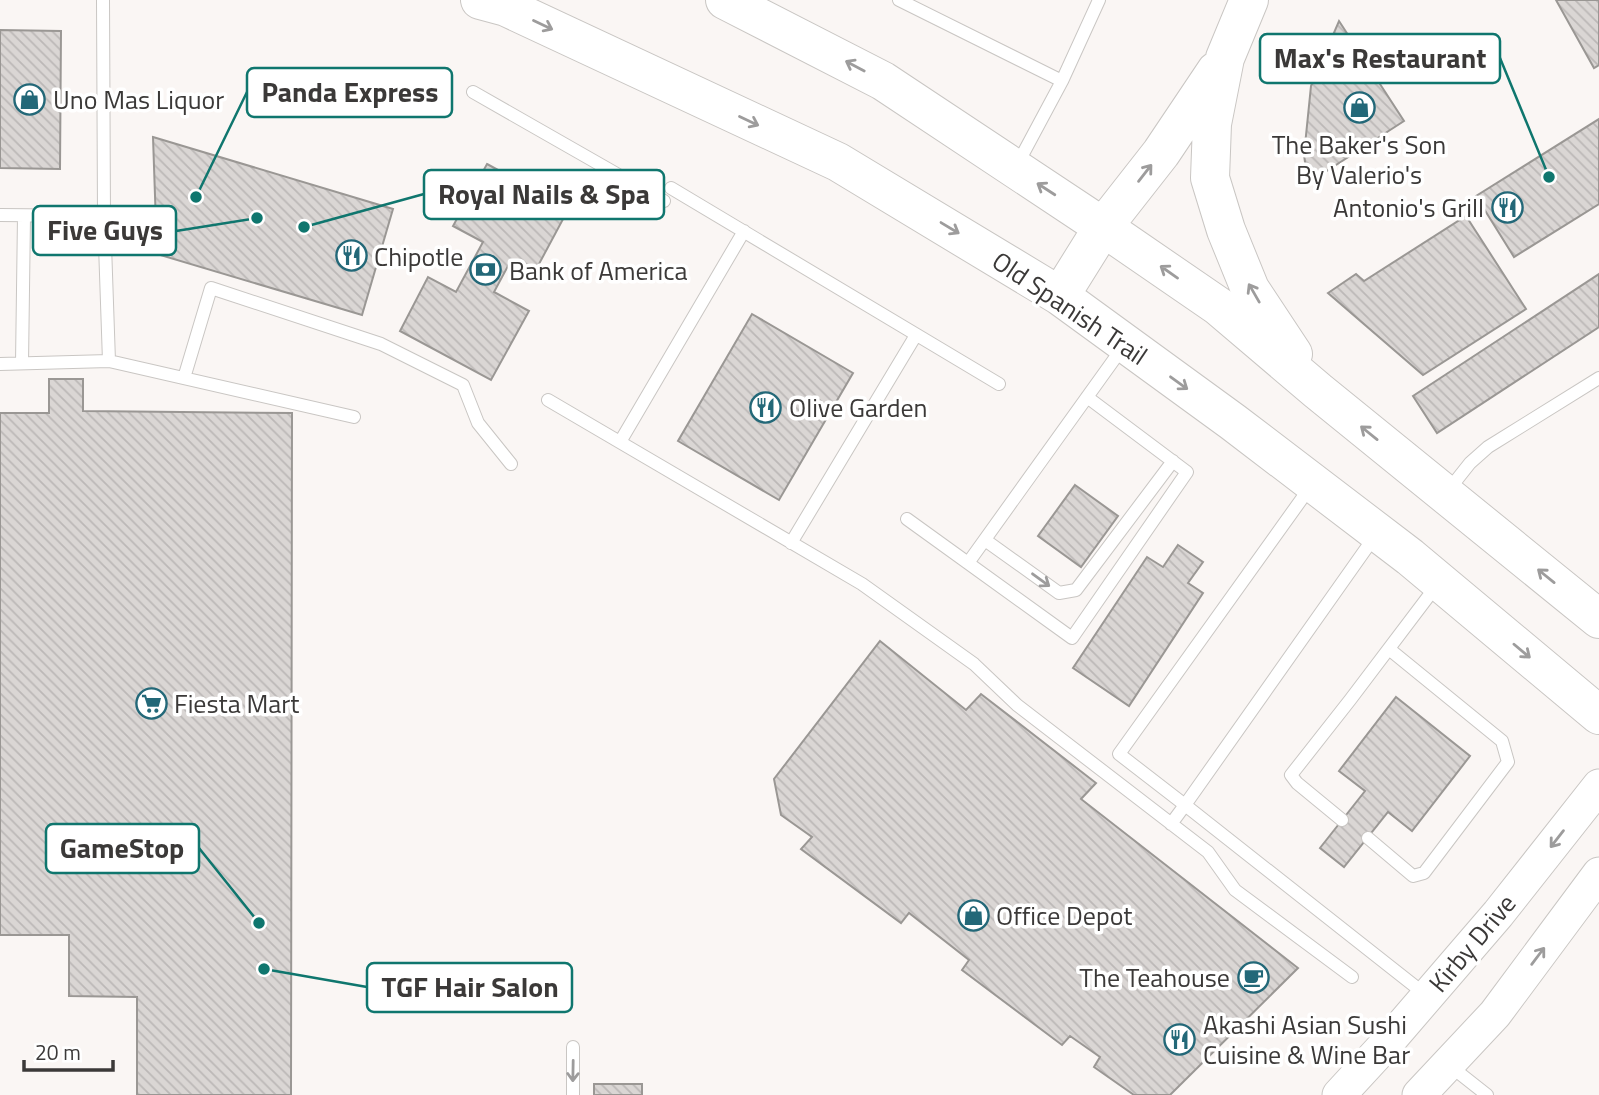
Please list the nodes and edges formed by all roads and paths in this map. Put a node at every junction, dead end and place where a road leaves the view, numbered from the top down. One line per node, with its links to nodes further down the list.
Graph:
1 (103, 0): 15 (lane)
2 (725, 0): 10 (main road, one-way to 2)
3 (899, 0): 8 (lane)
4 (1099, 0): 8 (lane)
5 (1249, 0): 7 (main road)
6 (499, 3): 18 (main road, Old Spanish Trail, one-way to 18)
7 (1226, 58): 16 (main road, one-way to 7); 27 (main road, one-way to 7)
8 (1062, 81): 10 (lane)
9 (473, 92): 12 (lane)
10 (1016, 169): 16 (main road, one-way to 10)
11 (671, 188): 17 (lane)
12 (664, 201)
13 (0, 215): 14 (lane)
14 (23, 216): 15 (lane); 22 (lane)
15 (104, 216): 21 (lane)
16 (1103, 227): 18 (main road); 27 (main road, one-way to 16)
17 (744, 231): 19 (lane); 31 (lane)
18 (1060, 296): 20 (main road, Old Spanish Trail)
19 (916, 335): 26 (lane); 39 (lane)
20 (1125, 344): 28 (lane); 34 (main road, Old Spanish Trail, one-way to 34)
21 (109, 361): 22 (lane); 24 (lane)
22 (22, 363): 23 (lane)
23 (0, 364)
24 (184, 378): 30 (lane); 33 (lane)
25 (1599, 378): 35 (lane)
26 (999, 384)
27 (1318, 391): 35 (main road, one-way to 27)
28 (1087, 397): 32 (lane); 38 (lane)
29 (548, 400): 31 (lane)
30 (354, 416)
31 (620, 442): 39 (lane)
32 (1173, 461): 38 (lane, one-way to 32); 40 (lane)
33 (511, 464)
34 (1313, 483): 37 (main road, Old Spanish Trail); 46 (lane)
35 (1445, 495): 42 (main road, one-way to 35)
36 (907, 519): 40 (lane)
37 (1377, 533): 41 (main road, Old Spanish Trail); 46 (lane)
38 (985, 540): 40 (lane)
39 (791, 543): 48 (lane)
40 (968, 563)
41 (1440, 582): 43 (lane); 44 (main road, Old Spanish Trail, one-way to 44)
42 (1599, 619)
43 (1389, 649): 47 (lane); 49 (lane)
44 (1599, 715)
45 (1599, 786): 52 (main road, Kirby Drive, one-way to 52)
46 (1185, 805): 48 (lane); 52 (lane)
47 (1342, 820)
48 (1171, 824): 51 (lane)
49 (1368, 838)
50 (1599, 874): 54 (main road, one-way to 50)
51 (1352, 977)
52 (1427, 997): 56 (main road, Kirby Drive)
53 (573, 1047): 55 (lane, one-way to 55)
54 (1448, 1064): 57 (main road); 58 (lane)
55 (573, 1095)
56 (1339, 1095)
57 (1419, 1095)
58 (1487, 1095)

